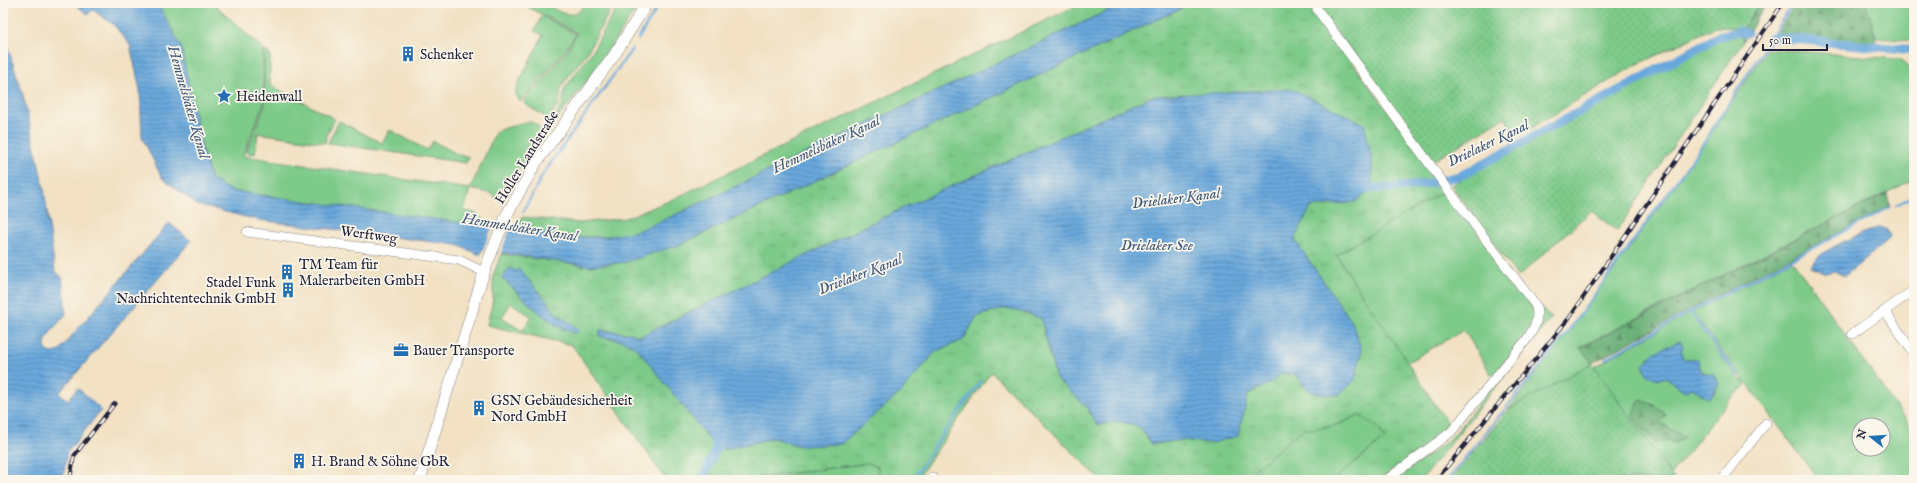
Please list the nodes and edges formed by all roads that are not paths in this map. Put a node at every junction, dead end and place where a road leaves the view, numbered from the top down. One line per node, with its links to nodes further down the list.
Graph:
1 (647, 3): 4 (main road, Holler Landstraße)
2 (1317, 9): 11 (street)
3 (247, 232): 4 (street, Werftweg)
4 (484, 272): 10 (main road, Holler Landstraße)
5 (1914, 290): 6 (street)
6 (1885, 311): 7 (street); 8 (street)
7 (1852, 334)
8 (1914, 354)
9 (1766, 423): 12 (street)
10 (420, 480)
11 (1386, 480)
12 (1725, 480)

